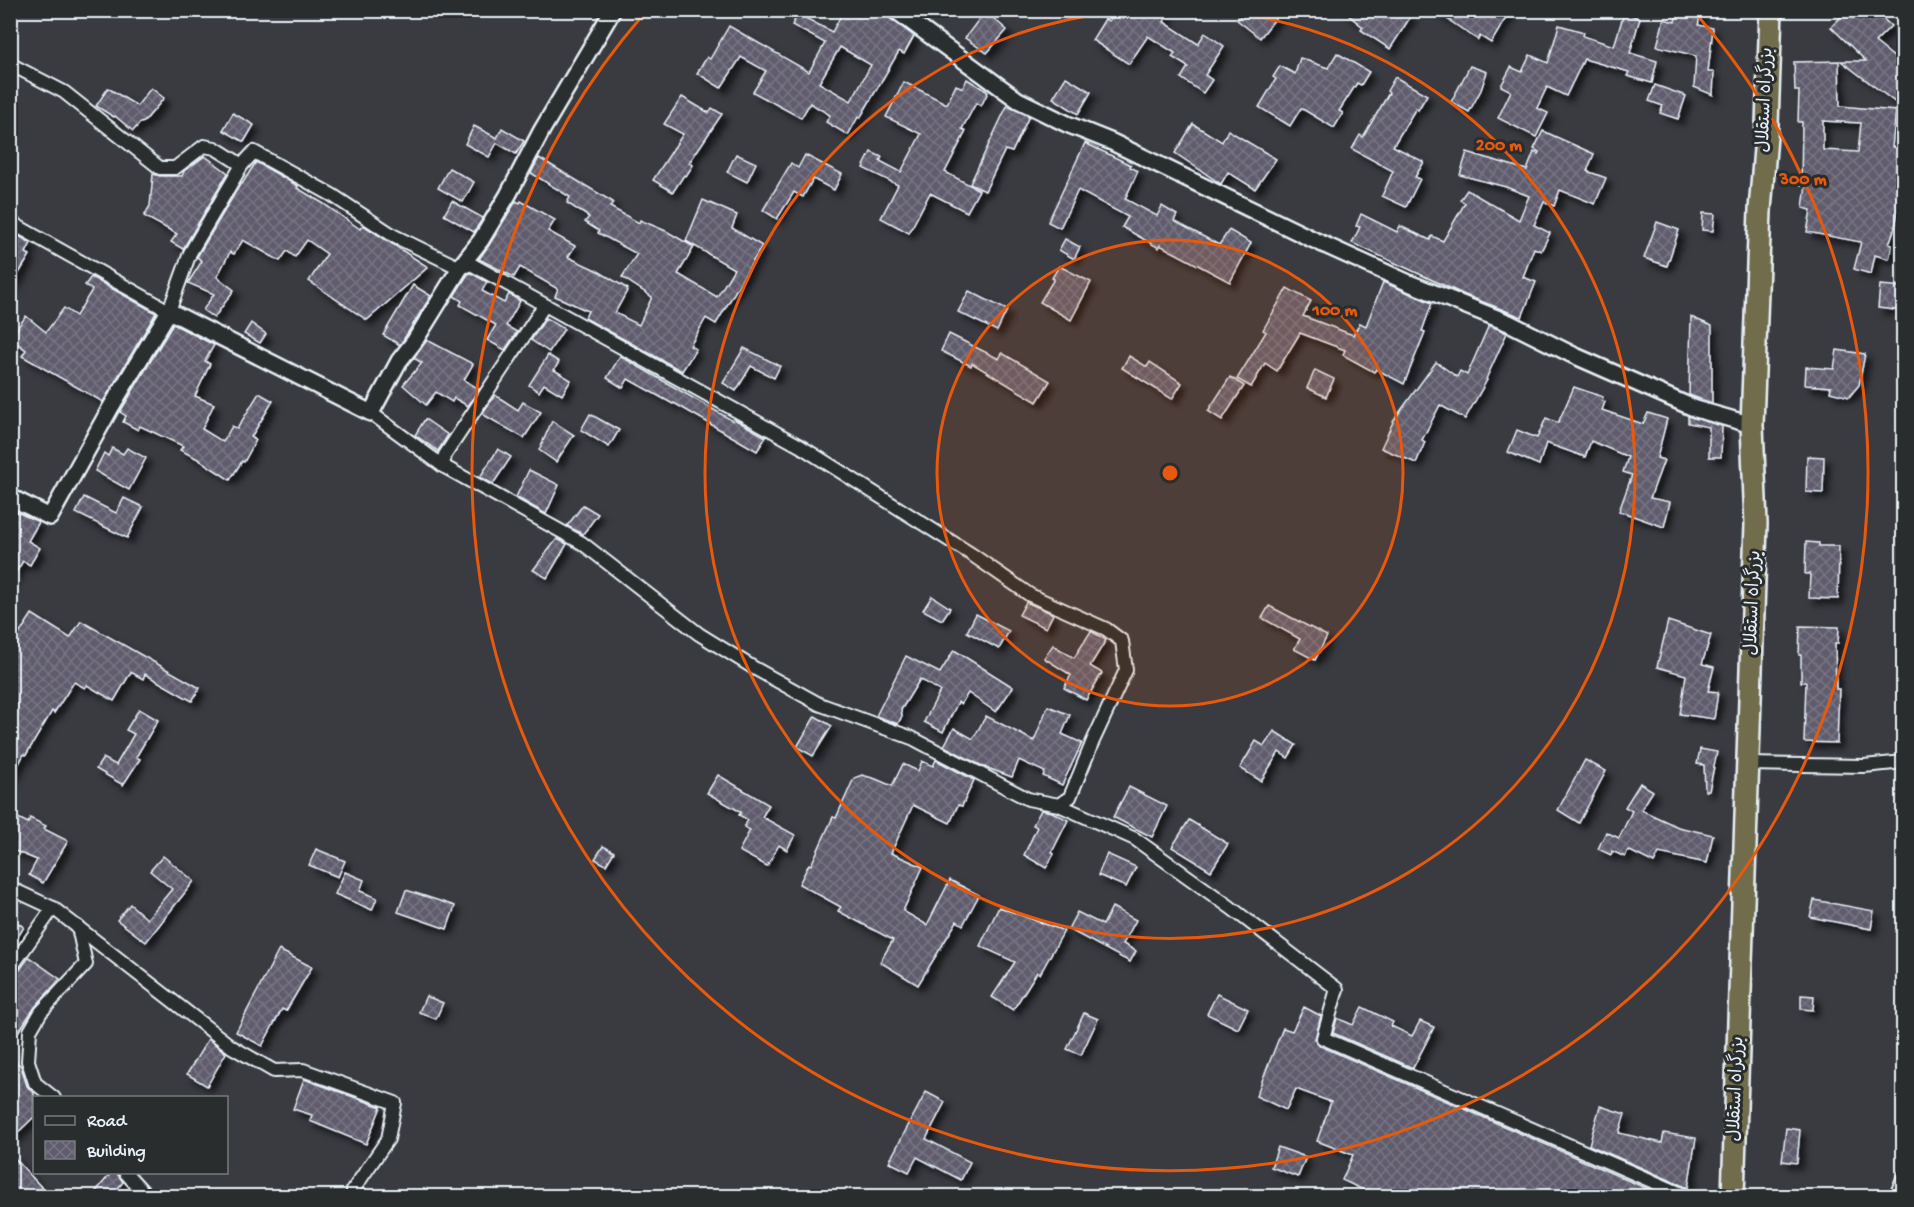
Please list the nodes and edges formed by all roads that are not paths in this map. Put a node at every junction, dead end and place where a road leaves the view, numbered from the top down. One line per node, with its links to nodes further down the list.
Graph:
1 (613, 10): 7 (street)
2 (895, 10): 11 (street)
3 (1771, 10): 11 (highway, بزرگراه استقلال)
4 (10, 64): 5 (street)
5 (242, 165): 7 (street); 9 (street)
6 (10, 222): 9 (street)
7 (460, 268): 8 (street); 10 (street)
8 (544, 306): 12 (street); 16 (street)
9 (169, 311): 10 (street); 13 (street)
10 (371, 413): 12 (street)
11 (1752, 425): 15 (highway, بزرگراه استقلال)
12 (443, 466): 16 (street)
13 (10, 497)
14 (1904, 762): 15 (street)
15 (1749, 764): 27 (highway, بزرگراه استقلال)
16 (1059, 805): 26 (street)
17 (10, 888): 18 (street)
18 (53, 908): 19 (street); 20 (street)
19 (78, 927): 21 (street); 25 (street)
20 (10, 969)
21 (51, 1096)
22 (126, 1174): 24 (street)
23 (1904, 1176): 28 (street)
24 (152, 1197)
25 (353, 1197)
26 (1686, 1197)
27 (1733, 1197)
28 (1896, 1197)

